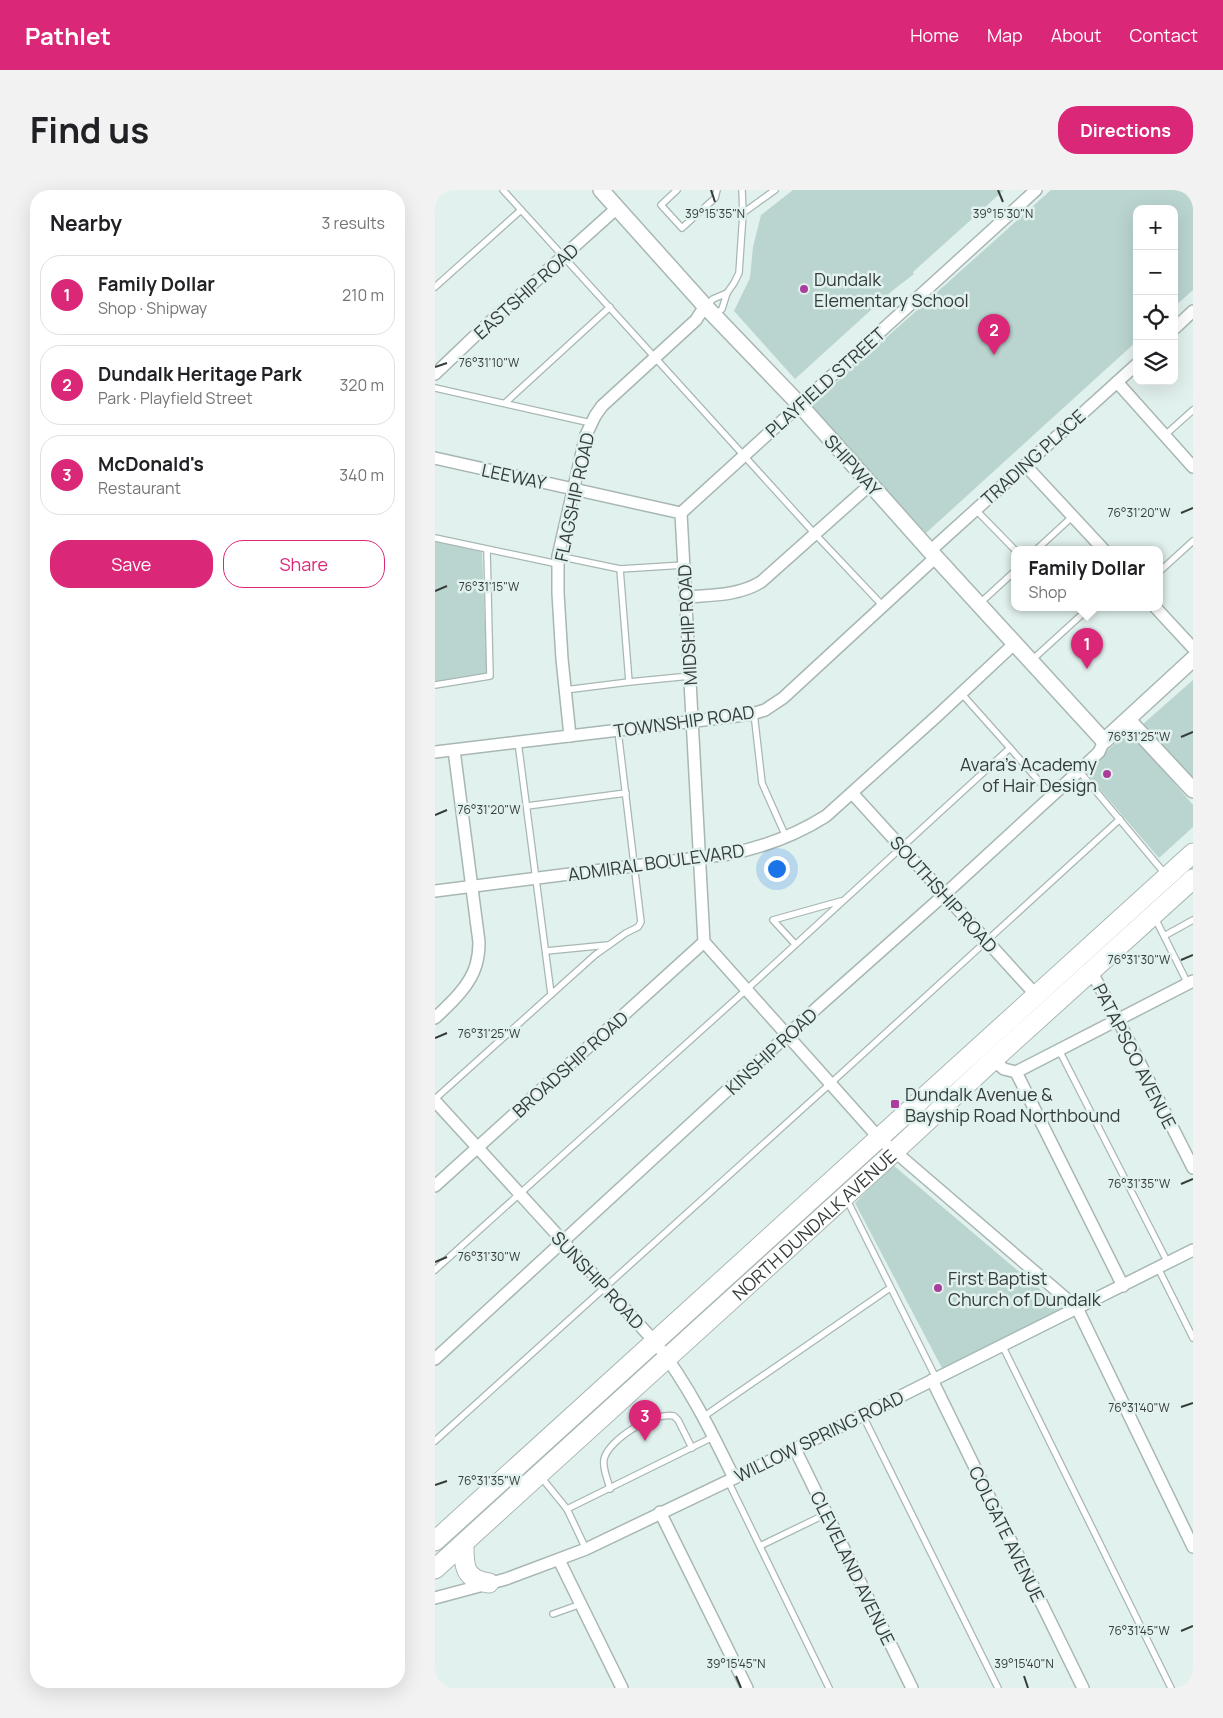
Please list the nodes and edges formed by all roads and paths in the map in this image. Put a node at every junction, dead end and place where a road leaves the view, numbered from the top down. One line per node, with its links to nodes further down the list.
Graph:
1 (503, 190): 9 (lane)
2 (601, 190): 8 (street, SHIPWAY)
3 (677, 190): 4 (lane)
4 (717, 190)
5 (742, 190): 10 (lane)
6 (775, 190): 10 (lane)
7 (1036, 190): 24 (street, PLAYFIELD STREET)
8 (617, 208): 11 (street, EASTSHIP ROAD); 15 (street, SHIPWAY)
9 (521, 210): 11 (lane); 12 (lane)
10 (743, 213): 13 (lane)
11 (565, 257): 14 (lane); 20 (street, EASTSHIP ROAD)
12 (435, 287)
13 (727, 292): 15 (lane); 15 (lane)
14 (610, 307): 18 (lane); 23 (lane)
15 (710, 311): 18 (street, FLAGSHIP ROAD); 24 (street, SHIPWAY)
16 (1193, 311): 17 (street)
17 (1178, 325)
18 (656, 357): 26 (street, FLAGSHIP ROAD); 28 (lane)
19 (1133, 368): 21 (street, TRADING PLACE)
20 (435, 374)
21 (1117, 382): 27 (street); 30 (street, TRADING PLACE)
22 (435, 388): 23 (lane)
23 (505, 403): 26 (lane)
24 (800, 405): 28 (street, PLAYFIELD STREET); 32 (street, SHIPWAY)
25 (1193, 410): 27 (lane)
26 (591, 423): 33 (street, FLAGSHIP ROAD)
27 (1164, 436): 31 (street)
28 (744, 455): 35 (street, PLAYFIELD STREET); 37 (lane)
29 (435, 458): 33 (street, LEEWAY)
30 (1025, 465): 34 (street, TRADING PLACE); 36 (street)
31 (1193, 467)
32 (871, 484): 37 (street); 44 (street, SHIPWAY)
33 (573, 488): 35 (street, LEEWAY); 45 (street, FLAGSHIP ROAD)
34 (975, 509): 40 (lane); 44 (street, TRADING PLACE)
35 (681, 513): 46 (street, MIDSHIP ROAD)
36 (1073, 516): 41 (lane); 42 (street)
37 (815, 534): 50 (street); 52 (lane)
38 (435, 538): 43 (lane)
39 (1193, 540): 47 (lane)
40 (1011, 546)
41 (1041, 546)
42 (1100, 546)
43 (487, 550): 45 (lane); 61 (lane)
44 (933, 554): 51 (street, SHIPWAY); 52 (street, TOWNSHIP ROAD)
45 (558, 560): 48 (lane); 62 (street, FLAGSHIP ROAD)
46 (684, 565): 48 (lane); 50 (street, MIDSHIP ROAD)
47 (1163, 568)
48 (620, 569): 60 (lane)
49 (1011, 575): 51 (lane)
50 (686, 597): 59 (street, MIDSHIP ROAD)
51 (979, 604): 55 (street, SHIPWAY)
52 (884, 606): 64 (street, TOWNSHIP ROAD)
53 (1086, 611): 58 (lane)
54 (1159, 611): 56 (street)
55 (1014, 644): 58 (street, SHIPWAY); 63 (street, ADMIRAL BOULEVARD)
56 (1193, 648)
57 (1193, 659): 65 (street)
58 (1031, 661): 69 (street, SHIPWAY)
59 (690, 676): 60 (lane); 66 (street, MIDSHIP ROAD)
60 (629, 682): 62 (lane)
61 (435, 685)
62 (565, 690): 68 (street, FLAGSHIP ROAD)
63 (961, 693): 71 (lane); 77 (street, ADMIRAL BOULEVARD)
64 (754, 713): 66 (street, TOWNSHIP ROAD); 81 (lane)
65 (1127, 720): 69 (street); 75 (street)
66 (692, 721): 67 (street, TOWNSHIP ROAD); 84 (street, MIDSHIP ROAD)
67 (618, 731): 68 (street, TOWNSHIP ROAD); 76 (lane)
68 (570, 736): 70 (street, TOWNSHIP ROAD)
69 (1104, 741): 74 (street, KINSHIP ROAD)
70 (518, 742): 72 (street, TOWNSHIP ROAD); 79 (lane)
71 (1010, 748): 78 (lane); 82 (lane)
72 (455, 750): 73 (street, TOWNSHIP ROAD); 89 (street)
73 (435, 752)
74 (1079, 771): 78 (street, KINSHIP ROAD); 80 (lane)
75 (1193, 790)
76 (626, 793): 79 (lane); 85 (lane)
77 (852, 793): 81 (street, ADMIRAL BOULEVARD); 82 (street, SOUTHSHIP ROAD)
78 (1051, 795): 91 (street, KINSHIP ROAD)
79 (527, 806): 87 (lane)
80 (1120, 819): 86 (lane); 96 (lane)
81 (786, 837): 84 (street, ADMIRAL BOULEVARD)
82 (901, 848): 91 (street, SOUTHSHIP ROAD); 92 (lane)
83 (1193, 853): 86 (main road, NORTH DUNDALK AVENUE)
84 (698, 858): 85 (street, ADMIRAL BOULEVARD); 97 (street, MIDSHIP ROAD)
85 (634, 865): 87 (street, ADMIRAL BOULEVARD); 98 (lane)
86 (1167, 876): 105 (main road, NORTH DUNDALK AVENUE)
87 (535, 878): 89 (street, ADMIRAL BOULEVARD); 100 (lane)
88 (1193, 880): 93 (main road, NORTH DUNDALK AVENUE)
89 (472, 886): 90 (street, ADMIRAL BOULEVARD); 106 (street)
90 (435, 891)
91 (945, 894): 96 (street, SOUTHSHIP ROAD); 108 (street, KINSHIP ROAD)
92 (843, 901): 99 (lane); 99 (lane)
93 (1153, 915): 95 (lane); 101 (main road, NORTH DUNDALK AVENUE)
94 (1193, 920): 95 (lane)
95 (1164, 936): 102 (lane)
96 (987, 941): 105 (street, SOUTHSHIP ROAD); 112 (lane)
97 (704, 942): 103 (street); 115 (street, BROADSHIP ROAD)
98 (610, 944): 100 (lane); 104 (lane)
99 (795, 944): 103 (lane)
100 (545, 951): 104 (lane)
101 (1091, 971): 107 (street, PATAPSCO AVENUE); 110 (main road, NORTH DUNDALK AVENUE)
102 (1190, 983): 107 (street)
103 (746, 990): 108 (street); 119 (lane)
104 (551, 994): 113 (lane)
105 (1036, 995): 114 (main road, NORTH DUNDALK AVENUE)
106 (435, 1018)
107 (1119, 1020): 109 (street); 117 (street, PATAPSCO AVENUE)
108 (788, 1035): 112 (street); 121 (street, KINSHIP ROAD)
109 (1059, 1050): 111 (street); 123 (lane)
110 (993, 1060): 111 (street); 116 (main road, NORTH DUNDALK AVENUE)
111 (1016, 1072): 125 (street)
112 (831, 1083): 114 (street); 126 (lane)
113 (435, 1100): 115 (street, SUNSHIP ROAD)
114 (879, 1138): 116 (street); 130 (main road, NORTH DUNDALK AVENUE)
115 (477, 1148): 118 (street, BROADSHIP ROAD); 119 (street, SUNSHIP ROAD)
116 (895, 1151): 120 (main road, NORTH DUNDALK AVENUE); 128 (street)
117 (1193, 1168)
118 (435, 1186)
119 (519, 1195): 121 (street, SUNSHIP ROAD); 124 (lane)
120 (845, 1196): 127 (lane); 132 (main road, NORTH DUNDALK AVENUE)
121 (562, 1242): 126 (street, SUNSHIP ROAD); 133 (street, KINSHIP ROAD)
122 (1193, 1250): 123 (street, WILLOW SPRING ROAD)
123 (1163, 1265): 125 (street, WILLOW SPRING ROAD); 129 (lane)
124 (435, 1270)
125 (1123, 1286): 128 (street, WILLOW SPRING ROAD)
126 (606, 1288): 130 (street, SUNSHIP ROAD); 138 (lane)
127 (890, 1288): 134 (lane); 136 (lane)
128 (1077, 1308): 131 (street, WILLOW SPRING ROAD); 150 (street)
129 (1193, 1338)
130 (655, 1342): 132 (street, SUNSHIP ROAD); 147 (main road, NORTH DUNDALK AVENUE)
131 (1002, 1345): 134 (street, WILLOW SPRING ROAD); 164 (lane)
132 (667, 1358): 136 (street, SUNSHIP ROAD); 141 (main road, NORTH DUNDALK AVENUE)
133 (435, 1360)
134 (934, 1379): 135 (street, WILLOW SPRING ROAD); 163 (street, COLGATE AVENUE)
135 (862, 1414): 140 (street, WILLOW SPRING ROAD); 162 (lane)
136 (703, 1417): 137 (street, SUNSHIP ROAD)
137 (713, 1437): 139 (lane); 142 (street, SUNSHIP ROAD)
138 (435, 1441)
139 (692, 1448): 143 (lane); 143 (lane)
140 (795, 1448): 142 (street, WILLOW SPRING ROAD); 146 (street, CLEVELAND AVENUE)
141 (539, 1475): 144 (lane); 148 (main road, NORTH DUNDALK AVENUE)
142 (731, 1480): 145 (street, WILLOW SPRING ROAD); 149 (lane)
143 (610, 1489): 144 (lane)
144 (567, 1509): 151 (lane)
145 (661, 1512): 151 (street, WILLOW SPRING ROAD); 159 (street)
146 (827, 1514): 149 (lane); 161 (street, CLEVELAND AVENUE)
147 (435, 1541)
148 (464, 1543): 153 (main road, NORTH DUNDALK AVENUE); 154 (main road)
149 (760, 1546): 160 (lane)
150 (1193, 1547)
151 (586, 1549): 152 (street, WILLOW SPRING ROAD)
152 (559, 1560): 154 (street, WILLOW SPRING ROAD); 156 (street)
153 (435, 1569)
154 (489, 1584): 155 (street, WILLOW SPRING ROAD)
155 (435, 1598)
156 (581, 1604): 157 (lane); 158 (street)
157 (553, 1614)
158 (622, 1688)
159 (747, 1688)
160 (829, 1688)
161 (912, 1688)
162 (998, 1688)
163 (1083, 1688)
164 (1171, 1688)

